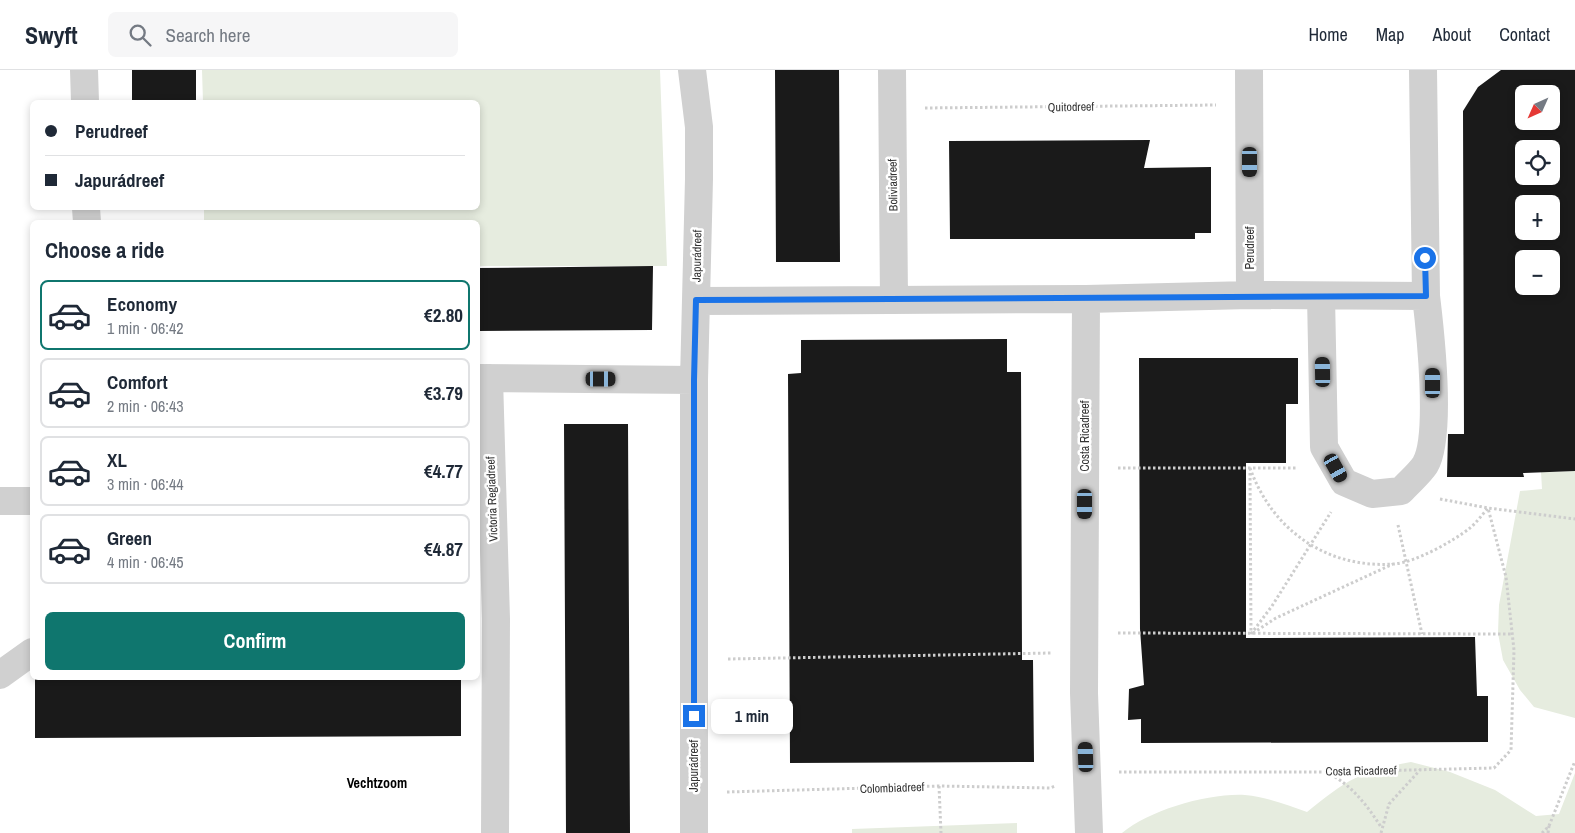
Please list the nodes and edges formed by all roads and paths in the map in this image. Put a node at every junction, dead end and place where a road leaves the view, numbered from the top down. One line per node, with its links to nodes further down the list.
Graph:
1 (84, 70): 6 (street)
2 (692, 70): 13 (street, Japurádreef)
3 (892, 70): 8 (street, Boliviadreef)
4 (1249, 70): 7 (street, Perudreef)
5 (1423, 70): 11 (street)
6 (85, 100)
7 (1250, 105): 8 (path, Quitodreef); 9 (street, Perudreef)
8 (892, 108): 14 (street, Boliviadreef)
9 (1250, 295): 10 (street); 12 (street)
10 (1321, 296): 11 (street); 17 (street)
11 (1426, 296): 21 (street)
12 (1086, 299): 14 (street); 18 (street, Costa Ricadreef)
13 (696, 300): 14 (street); 16 (street, Japurádreef)
14 (894, 300)
15 (483, 378): 16 (street, Victoria Regiadreef); 29 (street, Victoria Regiadreef)
16 (694, 380): 35 (street, Japurádreef)
17 (1328, 455): 19 (path); 20 (street)
18 (1085, 467): 19 (path); 33 (street, Costa Ricadreef)
19 (1250, 468): 26 (path); 30 (path)
20 (1347, 484): 21 (street); 26 (path)
21 (1396, 491): 24 (path); 27 (path)
22 (0, 501): 23 (street)
23 (30, 502)
24 (1488, 508): 25 (path); 27 (path); 32 (path, Costa Ricadreef)
25 (1575, 519)
26 (1311, 546): 28 (path); 30 (path)
27 (1406, 561): 28 (path); 31 (path)
28 (1395, 564): 30 (path)
29 (487, 619): 45 (street, Victoria Regiadreef)
30 (1250, 634): 31 (path); 33 (path)
31 (1422, 634): 32 (path)
32 (1512, 634): 38 (path, Costa Ricadreef)
33 (1084, 642): 35 (path); 40 (street, Costa Ricadreef)
34 (30, 653): 36 (street)
35 (694, 659): 42 (street, Japurádreef)
36 (0, 675)
37 (1575, 761): 43 (path)
38 (1420, 770): 39 (path, Costa Ricadreef); 44 (path)
39 (1326, 772): 40 (path, Costa Ricadreef); 44 (path)
40 (1086, 773): 41 (path, Colombiadreef); 48 (street, Costa Ricadreef)
41 (939, 786): 42 (path, Colombiadreef); 47 (path)
42 (694, 793): 46 (street, Japurádreef)
43 (1549, 826): 50 (path); 51 (path)
44 (1381, 828): 49 (path)
45 (495, 833)
46 (694, 833)
47 (941, 833)
48 (1089, 833)
49 (1381, 833)
50 (1542, 833)
51 (1548, 833)

